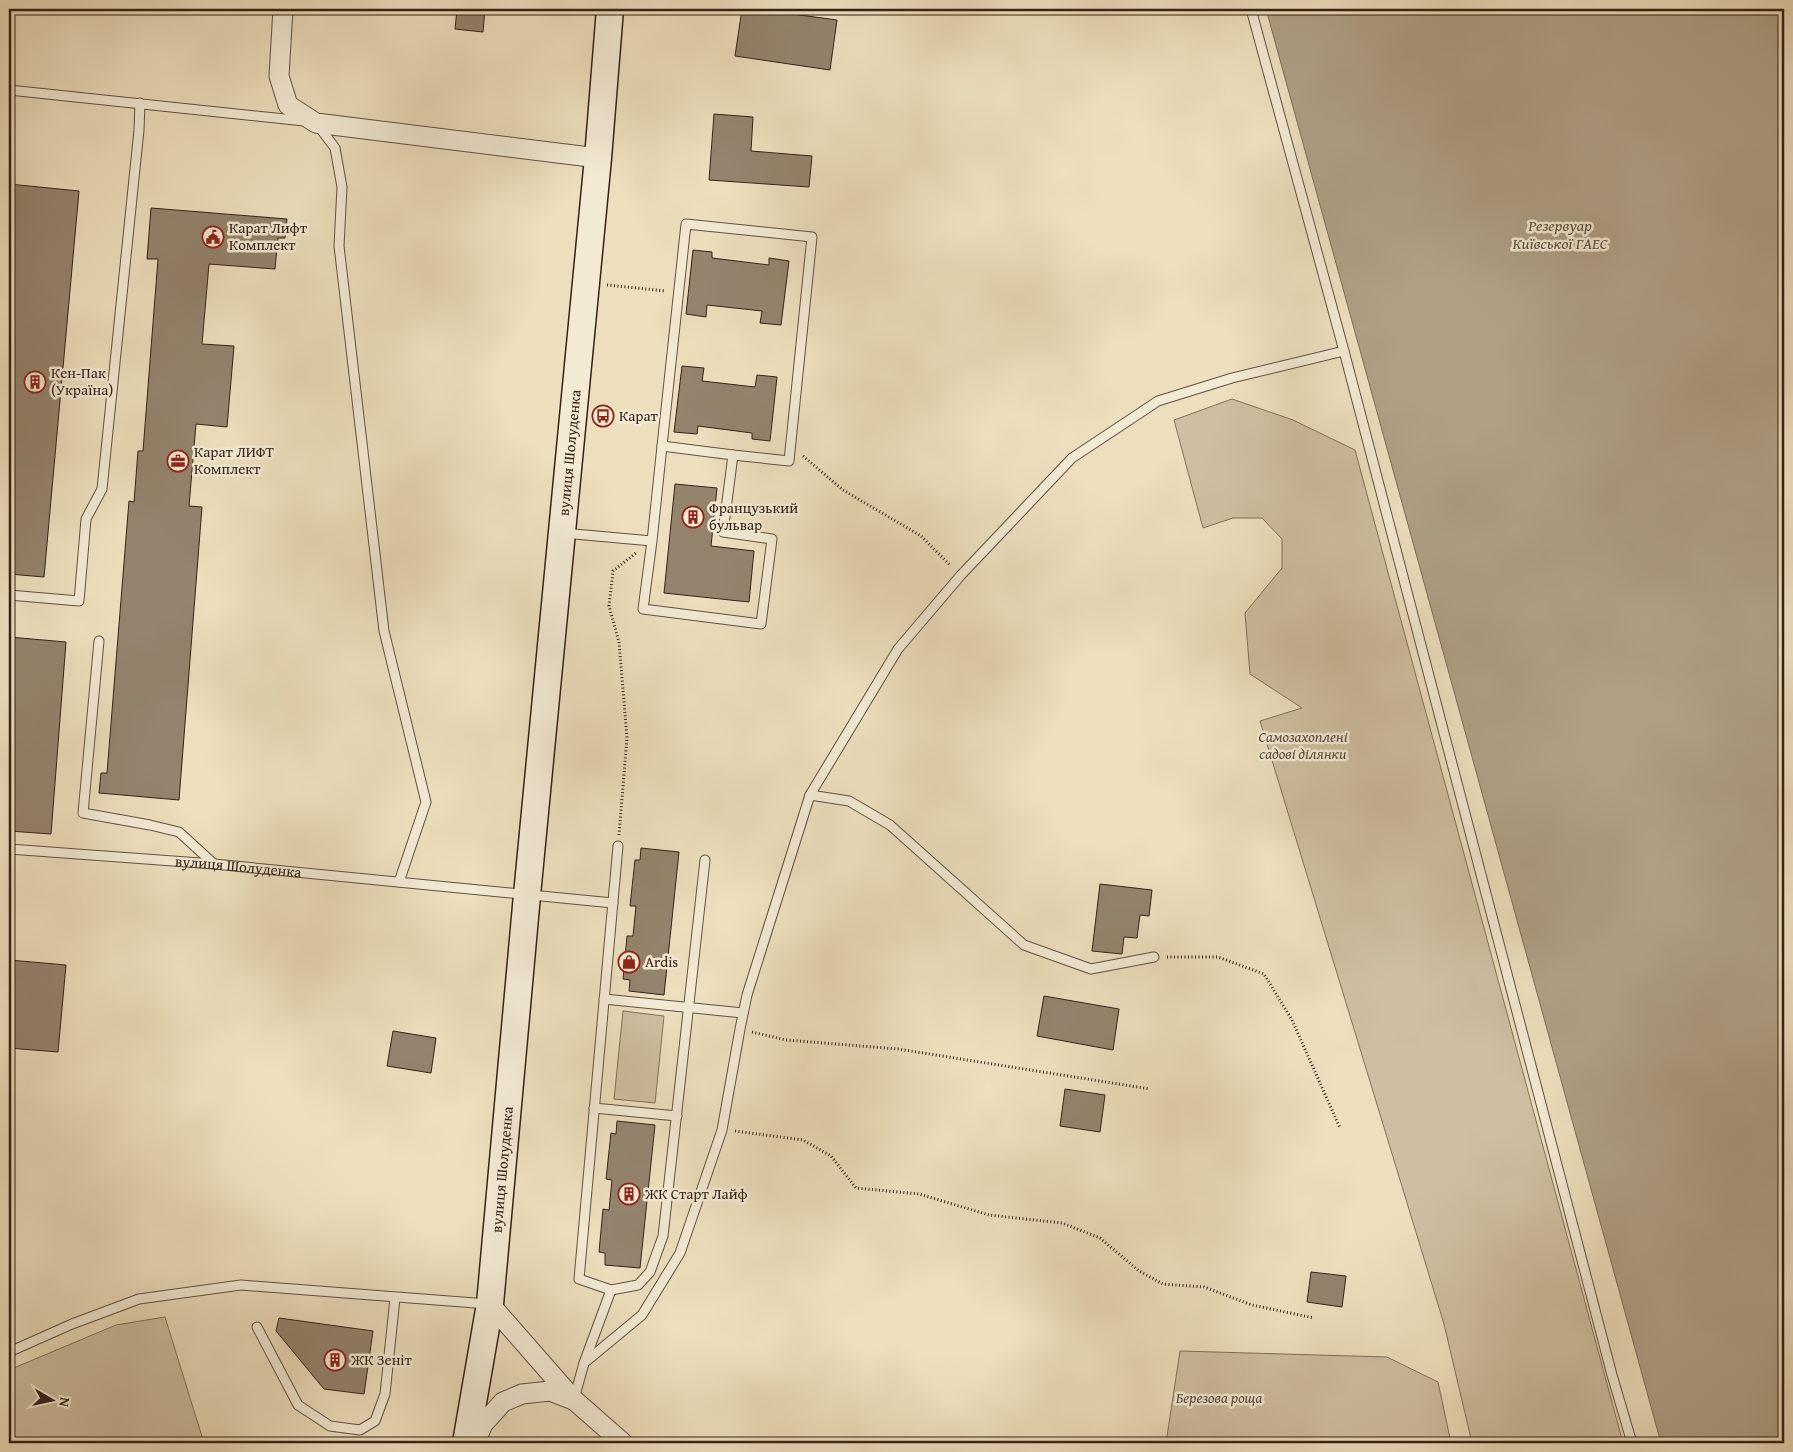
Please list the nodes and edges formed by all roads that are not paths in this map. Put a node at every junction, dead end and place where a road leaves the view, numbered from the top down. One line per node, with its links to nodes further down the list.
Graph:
1 (283, 9): 6 (street)
2 (610, 9): 7 (main road, вулиця Шолуденка)
3 (1251, 9): 8 (lane)
4 (9, 90): 5 (lane)
5 (140, 103): 6 (lane); 13 (lane)
6 (316, 123): 7 (street); 20 (lane)
7 (598, 158): 11 (main road, вулиця Шолуденка)
8 (1344, 351): 15 (lane); 39 (lane)
9 (662, 446): 10 (lane); 10 (lane); 12 (lane)
10 (733, 456): 12 (lane)
11 (563, 533): 12 (lane); 21 (main road, вулиця Шолуденка)
12 (652, 540)
13 (9, 596)
14 (99, 641): 19 (lane)
15 (810, 795): 23 (lane); 26 (lane)
16 (618, 846): 22 (lane)
17 (9, 849): 19 (lane, вулиця Шолуденка)
18 (705, 860): 25 (lane)
19 (214, 864): 20 (lane, вулиця Шолуденка)
20 (399, 882): 21 (lane, вулиця Шолуденка)
21 (527, 895): 22 (lane); 31 (main road, вулиця Шолуденка)
22 (613, 903): 24 (lane)
23 (1154, 957)
24 (604, 999): 25 (lane); 27 (lane)
25 (689, 1007): 26 (lane); 28 (lane)
26 (743, 1013): 34 (lane)
27 (594, 1108): 28 (lane); 29 (lane)
28 (677, 1116): 29 (lane)
29 (611, 1290): 34 (lane)
30 (396, 1298): 31 (lane); 32 (lane); 33 (lane)
31 (490, 1304): 35 (street); 36 (main road, вулиця Шолуденка)
32 (257, 1328)
33 (9, 1352)
34 (584, 1363): 35 (lane)
35 (574, 1400): 37 (street); 38 (street)
36 (466, 1443)
37 (475, 1443)
38 (623, 1443)
39 (1632, 1443)

